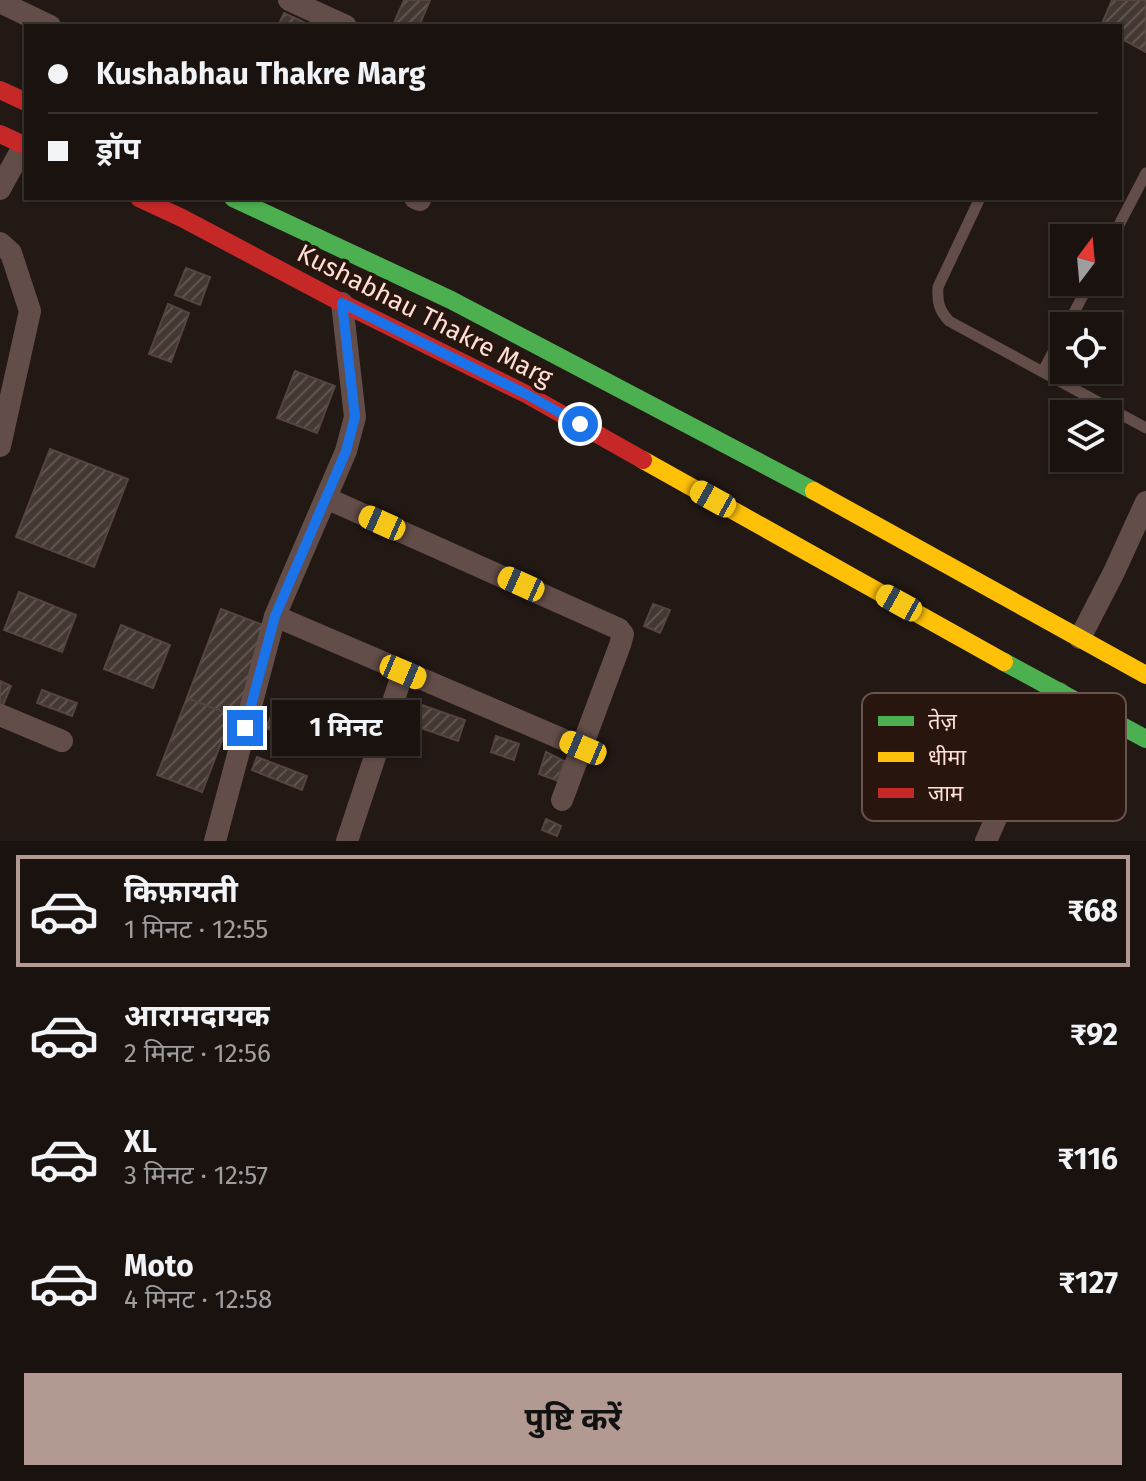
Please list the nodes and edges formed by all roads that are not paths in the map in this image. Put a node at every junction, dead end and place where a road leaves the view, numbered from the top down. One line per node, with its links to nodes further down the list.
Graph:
1 (289, 0): 4 (street)
2 (0, 2): 3 (street)
3 (46, 24)
4 (342, 24)
5 (0, 90): 6 (main road)
6 (24, 101)
7 (0, 134): 8 (main road)
8 (24, 146)
9 (24, 148): 11 (street)
10 (1146, 173): 15 (lane)
11 (0, 189)
12 (143, 200): 17 (main road, Kushabhau Thakre Marg)
13 (237, 200): 25 (main road, Kushabhau Thakre Marg)
14 (979, 200): 19 (lane)
15 (1119, 224)
16 (0, 243): 21 (street)
17 (342, 303): 22 (street); 28 (main road, Kushabhau Thakre Marg)
18 (1050, 358): 19 (lane)
19 (1043, 371): 20 (lane)
20 (1146, 428)
21 (0, 446)
22 (326, 498): 24 (street); 33 (street)
23 (1146, 502): 25 (street)
24 (275, 616): 26 (street); 36 (street)
25 (1080, 638): 27 (main road, Kushabhau Thakre Marg)
26 (403, 672): 33 (street); 37 (street)
27 (1146, 675)
28 (1059, 693)
29 (0, 715): 32 (street)
30 (1126, 728): 31 (main road, Kushabhau Thakre Marg)
31 (1146, 739)
32 (62, 741)
33 (583, 748): 34 (street)
34 (562, 800)
35 (995, 821): 38 (street)
36 (215, 841)
37 (347, 841)
38 (986, 841)

